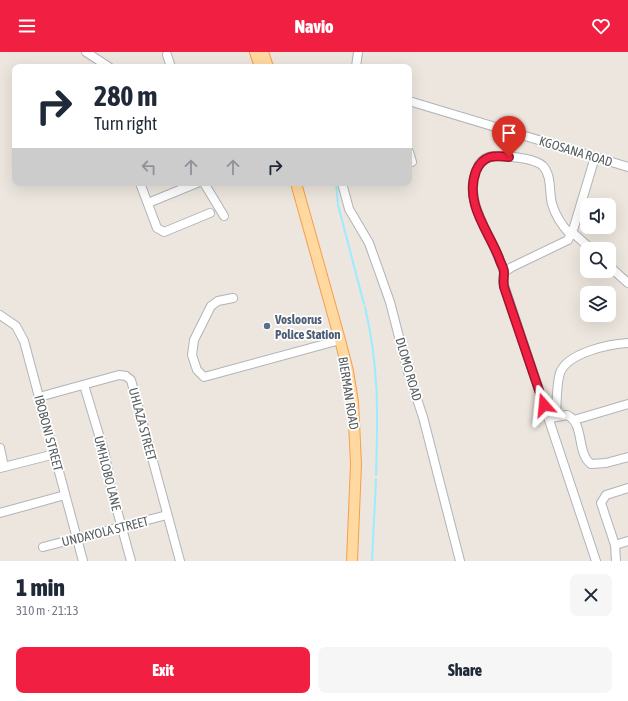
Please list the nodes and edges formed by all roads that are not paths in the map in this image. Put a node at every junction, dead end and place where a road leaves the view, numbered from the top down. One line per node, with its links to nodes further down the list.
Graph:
1 (86, 52): 6 (street)
2 (255, 52): 8 (main road)
3 (263, 52): 9 (main road)
4 (358, 52): 10 (street)
5 (167, 55): 7 (street)
6 (104, 64)
7 (170, 64)
8 (259, 64)
9 (267, 64)
10 (356, 64)
11 (412, 102): 12 (street, KGOSANA ROAD)
12 (595, 157): 13 (street, KGOSANA ROAD); 23 (street)
13 (628, 167)
14 (141, 186): 20 (street)
15 (190, 186): 20 (street)
16 (206, 186): 22 (street)
17 (297, 186): 30 (main road, BIERMAN ROAD)
18 (304, 186): 54 (main road, BIERMAN ROAD)
19 (343, 186): 55 (street, DLOMO ROAD)
20 (148, 203): 21 (street)
21 (210, 213)
22 (224, 216)
23 (572, 234): 24 (street); 25 (street); 25 (street)
24 (582, 242)
25 (504, 272): 35 (street)
26 (616, 272): 27 (street)
27 (628, 283)
28 (233, 298): 30 (street)
29 (0, 315): 33 (street, IBOBONI STREET)
30 (340, 340): 53 (main road, BIERMAN ROAD)
31 (628, 343): 35 (street)
32 (84, 385): 33 (street, UHLAZA STREET); 44 (street, UHLAZA STREET); 45 (street, UMHLOBO LANE)
33 (40, 397): 38 (street, IBOBONI STREET)
34 (628, 405): 36 (street)
35 (552, 418): 36 (street); 56 (street)
36 (574, 420): 39 (street)
37 (0, 448): 40 (street)
38 (55, 454): 40 (street); 42 (street, IBOBONI STREET)
39 (628, 456)
40 (2, 468)
41 (628, 488): 48 (street)
42 (65, 496): 43 (street); 46 (street, IBOBONI STREET)
43 (0, 513)
44 (167, 515): 45 (street, UNDAYOLA STREET); 52 (street, UHLAZA STREET)
45 (121, 527): 46 (street, UNDAYOLA STREET); 51 (street, UMHLOBO LANE)
46 (77, 538): 49 (street, UNDAYOLA STREET); 50 (street, IBOBONI STREET)
47 (628, 540): 48 (street)
48 (615, 545): 57 (street)
49 (43, 547)
50 (83, 561)
51 (131, 561)
52 (180, 561)
53 (352, 561)
54 (358, 561)
55 (460, 561)
56 (596, 561)
57 (616, 561)

